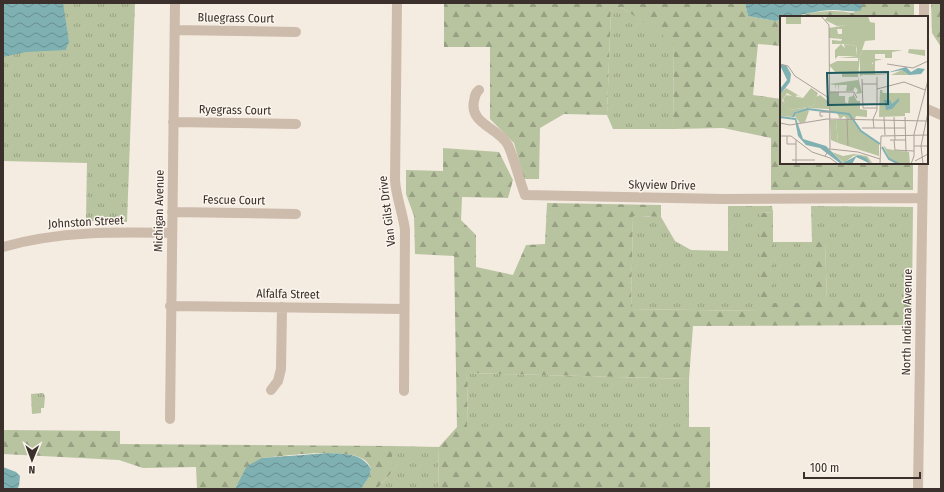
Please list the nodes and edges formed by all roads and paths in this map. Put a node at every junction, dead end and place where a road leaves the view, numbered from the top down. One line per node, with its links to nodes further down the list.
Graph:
1 (175, 3): 5 (street, Michigan Avenue)
2 (397, 3): 20 (street, Van Gilst Drive)
3 (924, 3): 4 (street)
4 (924, 16)
5 (175, 30): 6 (street, Bluegrass Court); 10 (street, Michigan Avenue)
6 (296, 32)
7 (479, 90): 13 (street, Skyview Drive)
8 (928, 109): 9 (street)
9 (941, 115)
10 (173, 122): 11 (street, Ryegrass Court); 14 (street, Michigan Avenue)
11 (296, 124)
12 (923, 164): 13 (street, North Indiana Avenue)
13 (922, 198): 24 (street, North Indiana Avenue)
14 (172, 212): 15 (street, Fescue Court); 16 (street, Michigan Avenue)
15 (296, 214)
16 (172, 233): 17 (street, Johnston Street); 18 (street, Michigan Avenue)
17 (3, 247)
18 (170, 306): 19 (street, Alfalfa Street); 23 (street, Michigan Avenue)
19 (282, 307): 20 (street, Alfalfa Street); 21 (street)
20 (404, 309): 22 (street, Van Gilst Drive)
21 (271, 390)
22 (404, 391)
23 (170, 419)
24 (918, 485)

